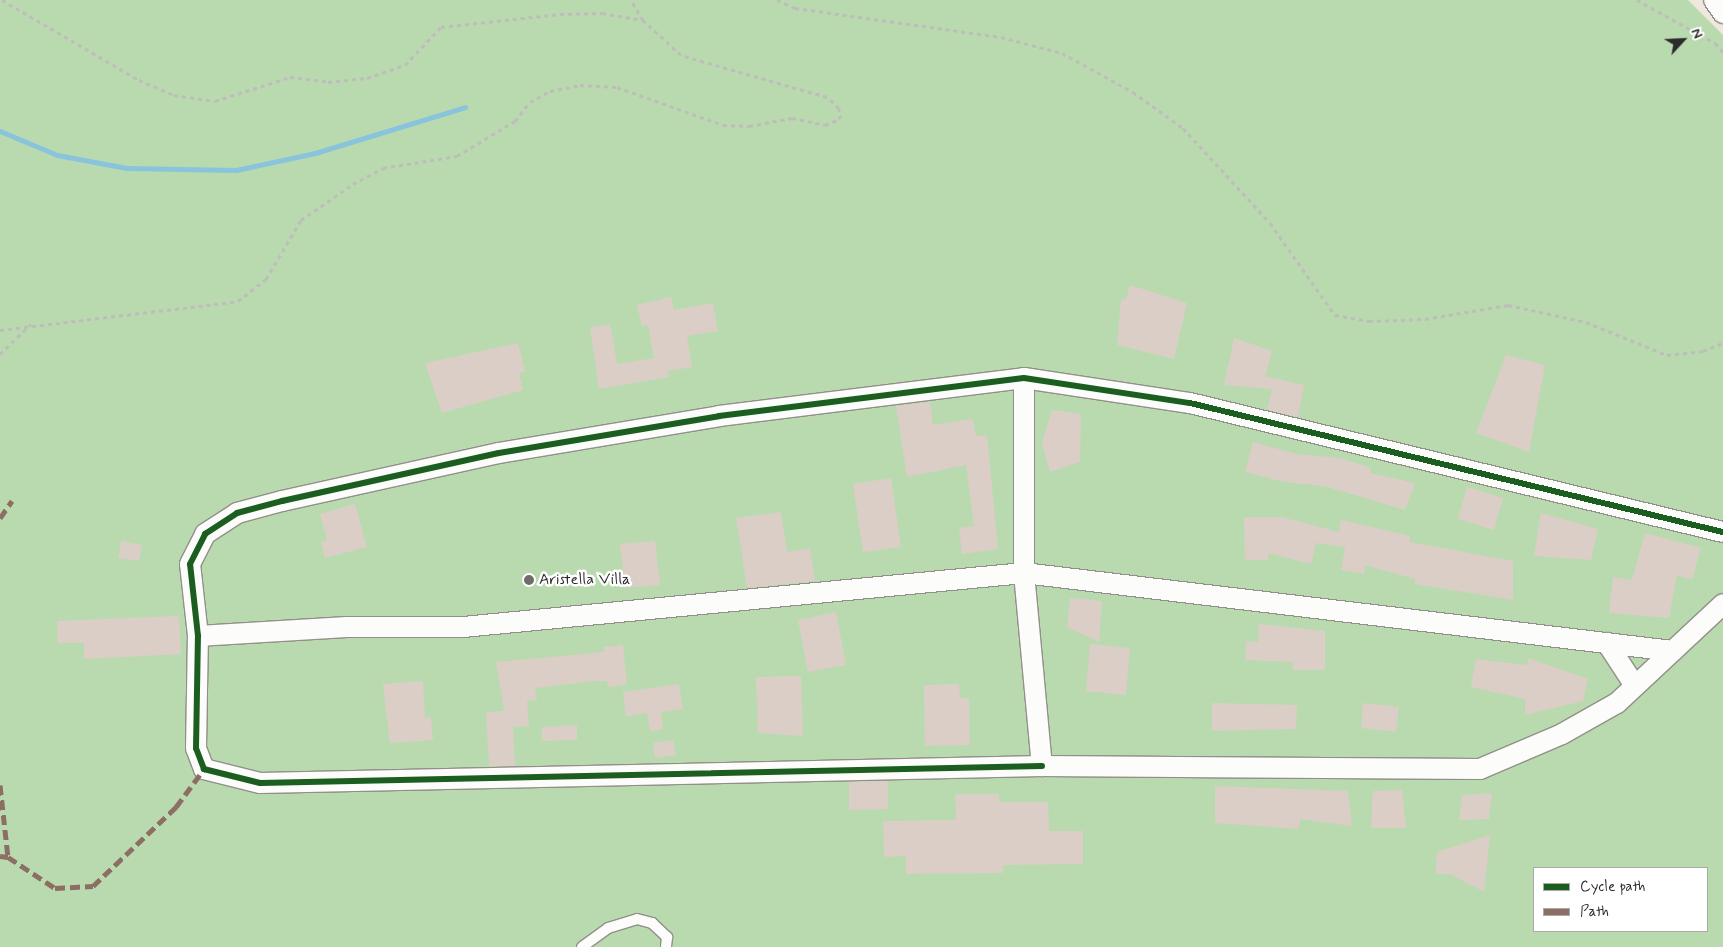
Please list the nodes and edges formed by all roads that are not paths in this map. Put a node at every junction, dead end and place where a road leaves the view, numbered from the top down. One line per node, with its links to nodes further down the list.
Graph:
1 (1714, 0): 2 (street)
2 (1723, 12)
3 (1024, 378): 4 (street); 5 (street); 7 (street)
4 (1721, 535)
5 (1024, 573): 7 (street); 8 (street); 11 (street)
6 (1723, 604): 9 (street)
7 (198, 636): 11 (street)
8 (1607, 643): 9 (street); 10 (street)
9 (1672, 651): 10 (street)
10 (1635, 686): 11 (street)
11 (1042, 766)
12 (582, 947): 13 (lane)
13 (666, 947)

